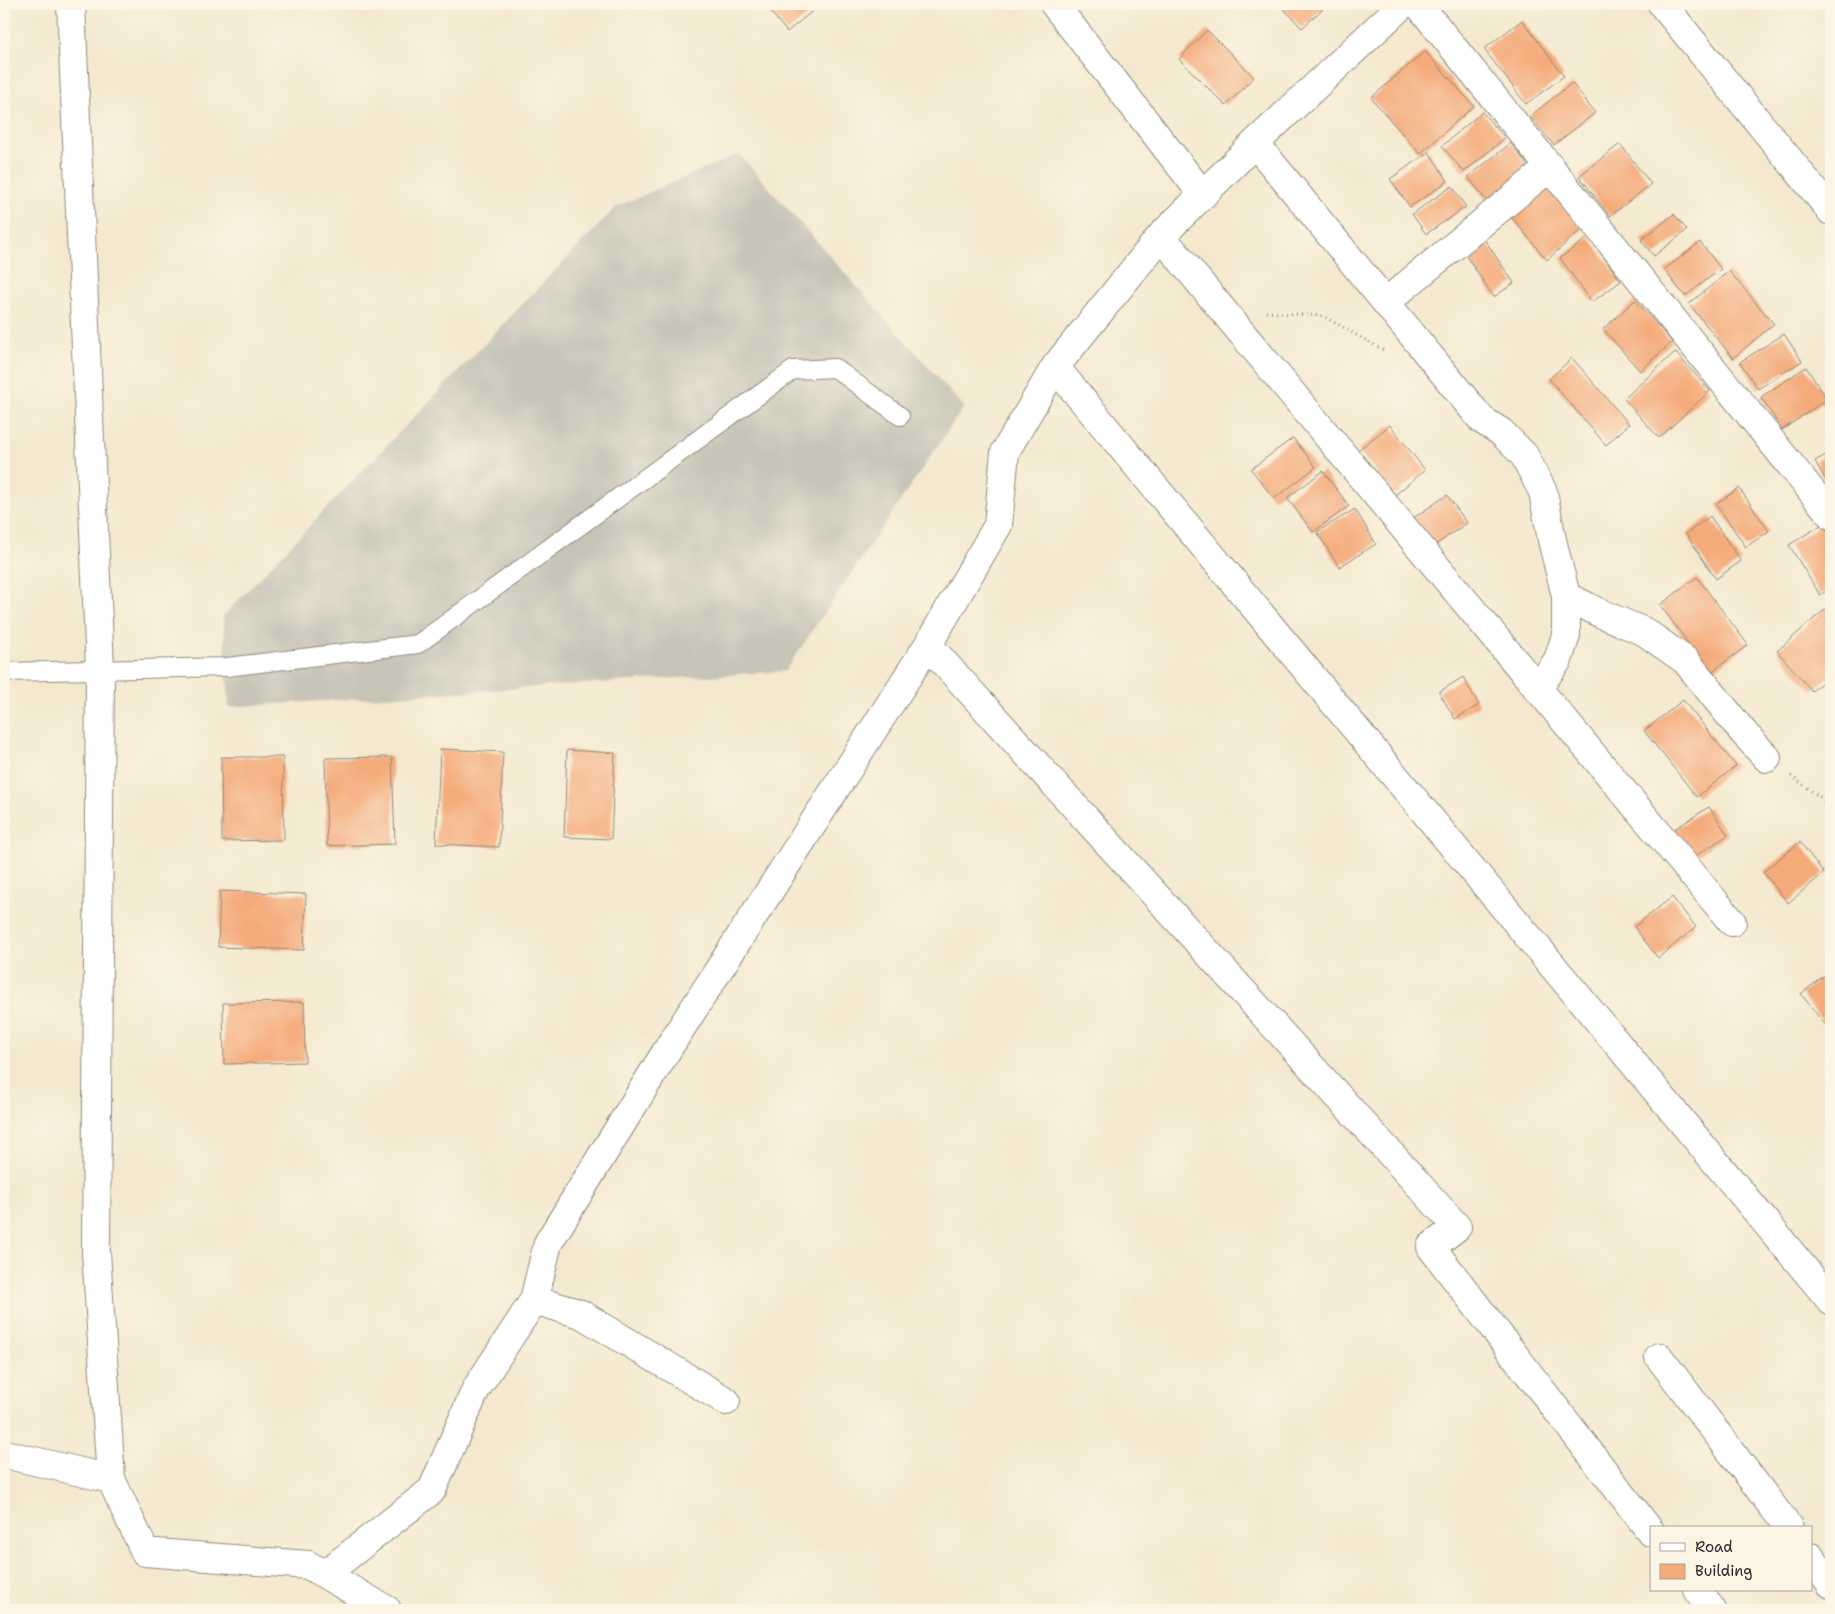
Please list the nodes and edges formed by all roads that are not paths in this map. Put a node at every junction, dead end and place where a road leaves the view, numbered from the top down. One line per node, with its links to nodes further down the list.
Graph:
1 (71, 4): 17 (street)
2 (1403, 4): 6 (street)
3 (1418, 4): 7 (street)
4 (1662, 4): 9 (street)
5 (1065, 8): 8 (street)
6 (1255, 144): 8 (street); 11 (street)
7 (1550, 167): 11 (street); 14 (street)
8 (1203, 195): 10 (street)
9 (1831, 211)
10 (1162, 236): 12 (street); 19 (street)
11 (1386, 302): 15 (street)
12 (1055, 367): 16 (street); 23 (street)
13 (900, 416): 17 (lane)
14 (1831, 515)
15 (1566, 596): 19 (street); 20 (street)
16 (928, 645): 22 (street); 29 (street)
17 (100, 669): 18 (lane); 27 (street)
18 (4, 672)
19 (1538, 689): 21 (street)
20 (1767, 758)
21 (1732, 922)
22 (534, 1300): 25 (street); 31 (street)
23 (1831, 1301)
24 (1659, 1357): 28 (street)
25 (726, 1401)
26 (4, 1454): 27 (street)
27 (111, 1480): 31 (street)
28 (1787, 1526)
29 (1650, 1531)
30 (1812, 1558): 32 (street)
31 (325, 1574): 34 (street)
32 (1831, 1584)
33 (1698, 1592): 35 (street)
34 (387, 1610)
35 (1712, 1610)

